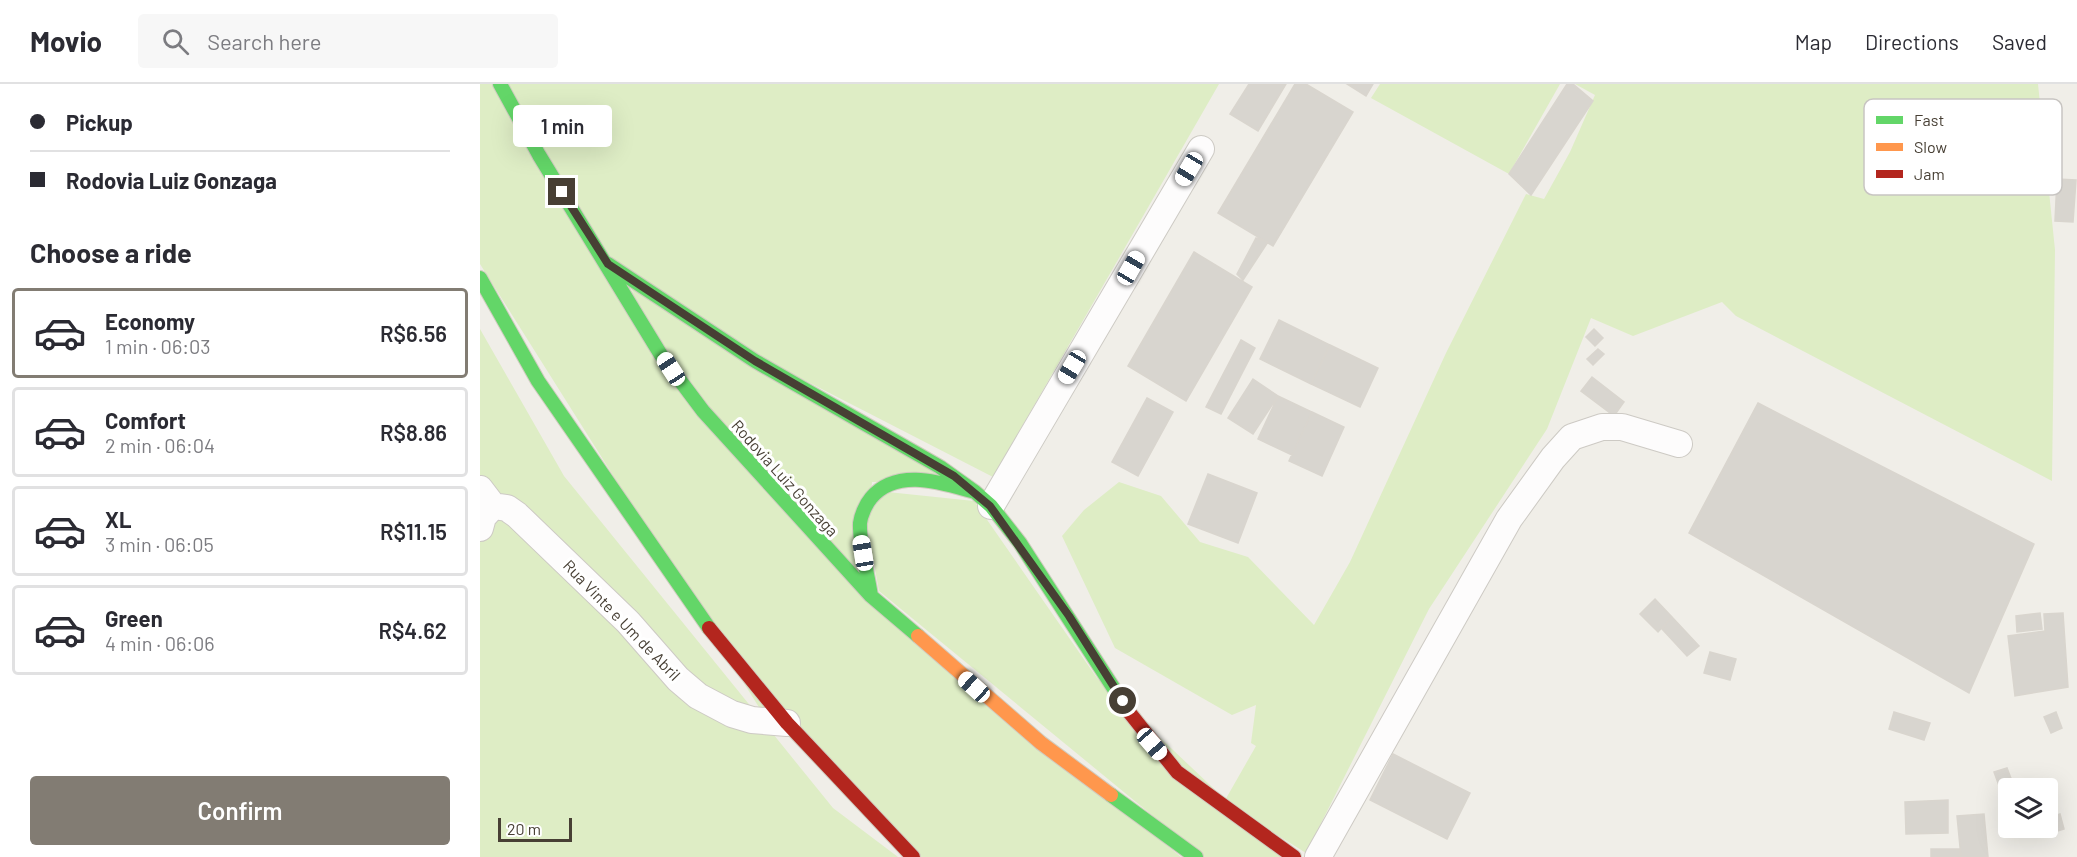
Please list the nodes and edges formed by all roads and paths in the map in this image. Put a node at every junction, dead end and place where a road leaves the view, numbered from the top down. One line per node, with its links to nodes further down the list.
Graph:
1 (500, 84): 3 (main road, Rodovia Luiz Gonzaga)
2 (1201, 149): 6 (street)
3 (608, 264): 6 (main road); 8 (main road, Rodovia Luiz Gonzaga)
4 (480, 278): 9 (main road)
5 (1679, 444): 13 (street)
6 (983, 499): 8 (main road); 12 (main road)
7 (484, 508): 9 (street, Rua Vinte e Um de Abril)
8 (871, 596): 11 (main road, Rodovia Luiz Gonzaga)
9 (787, 723): 10 (main road)
10 (913, 857)
11 (1196, 857)
12 (1294, 857)
13 (1318, 857)

